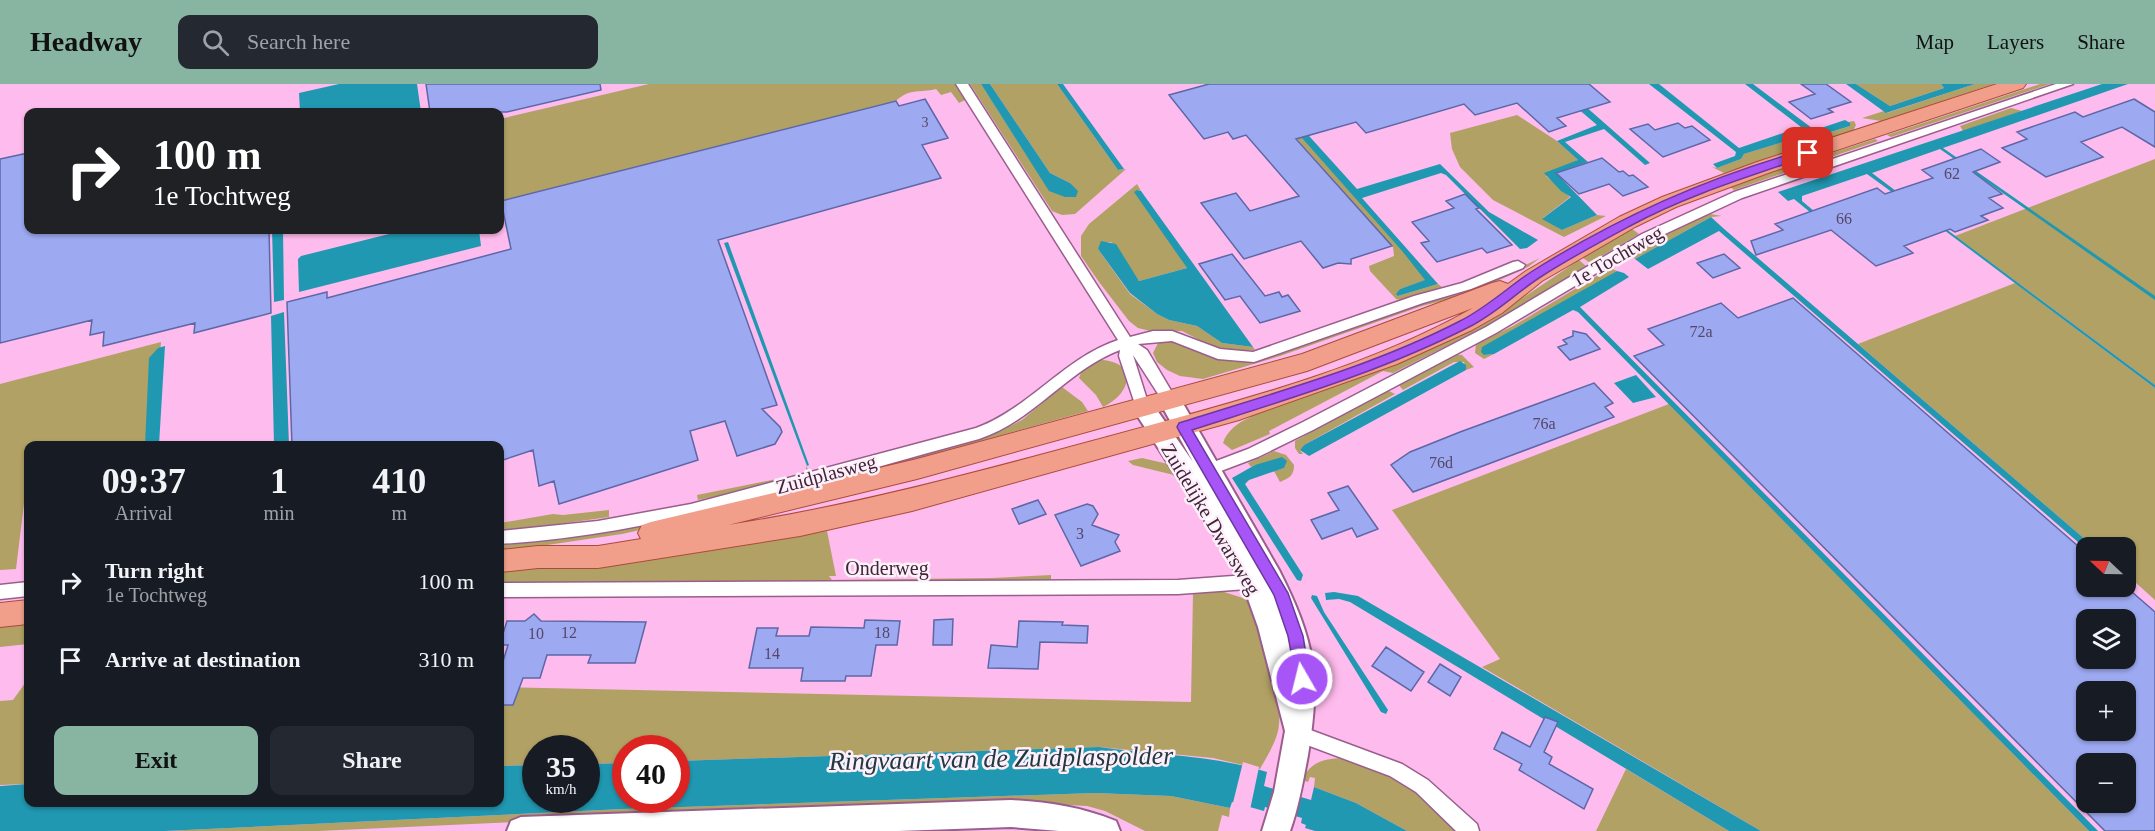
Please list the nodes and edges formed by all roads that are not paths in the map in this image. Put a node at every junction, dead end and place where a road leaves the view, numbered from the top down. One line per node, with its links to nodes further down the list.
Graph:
1 (962, 84): 5 (street, Zuidelijke Dwarsweg)
2 (2016, 84): 4 (main road, 1e Tochtweg)
3 (2067, 84): 9 (street, 1e Tochtweg)
4 (1526, 270): 5 (street, 1e Tochtweg); 6 (main road, 1e Tochtweg); 8 (main road, 1e Tochtweg)
5 (1128, 344): 6 (street, Zuidelijke Dwarsweg); 7 (street, Zuidelijke Dwarsweg); 10 (street, Zuidplasweg)
6 (1169, 399): 7 (main road, Zuidplasweg); 8 (street, Zuidelijke Dwarsweg)
7 (1142, 406): 8 (street, Zuidelijke Dwarsweg); 11 (main road, Zuidplasweg)
8 (1172, 430): 9 (street, Zuidelijke Dwarsweg); 11 (main road, Zuidplasweg)
9 (1198, 473): 13 (street, Zuidelijke Dwarsweg)
10 (504, 538)
11 (538, 557): 12 (main road, Zuidplasweg)
12 (504, 561)
13 (1263, 581): 15 (street, Onderweg); 19 (street, Zuidelijke Dwarsweg)
14 (24, 589): 16 (street)
15 (504, 590)
16 (0, 592)
17 (24, 612): 18 (main road)
18 (0, 615)
19 (1298, 733): 20 (street, Zuidelijke Dwarsweg); 23 (street)
20 (1283, 813)
21 (521, 831): 22 (street)
22 (1106, 831)
23 (1470, 831)

